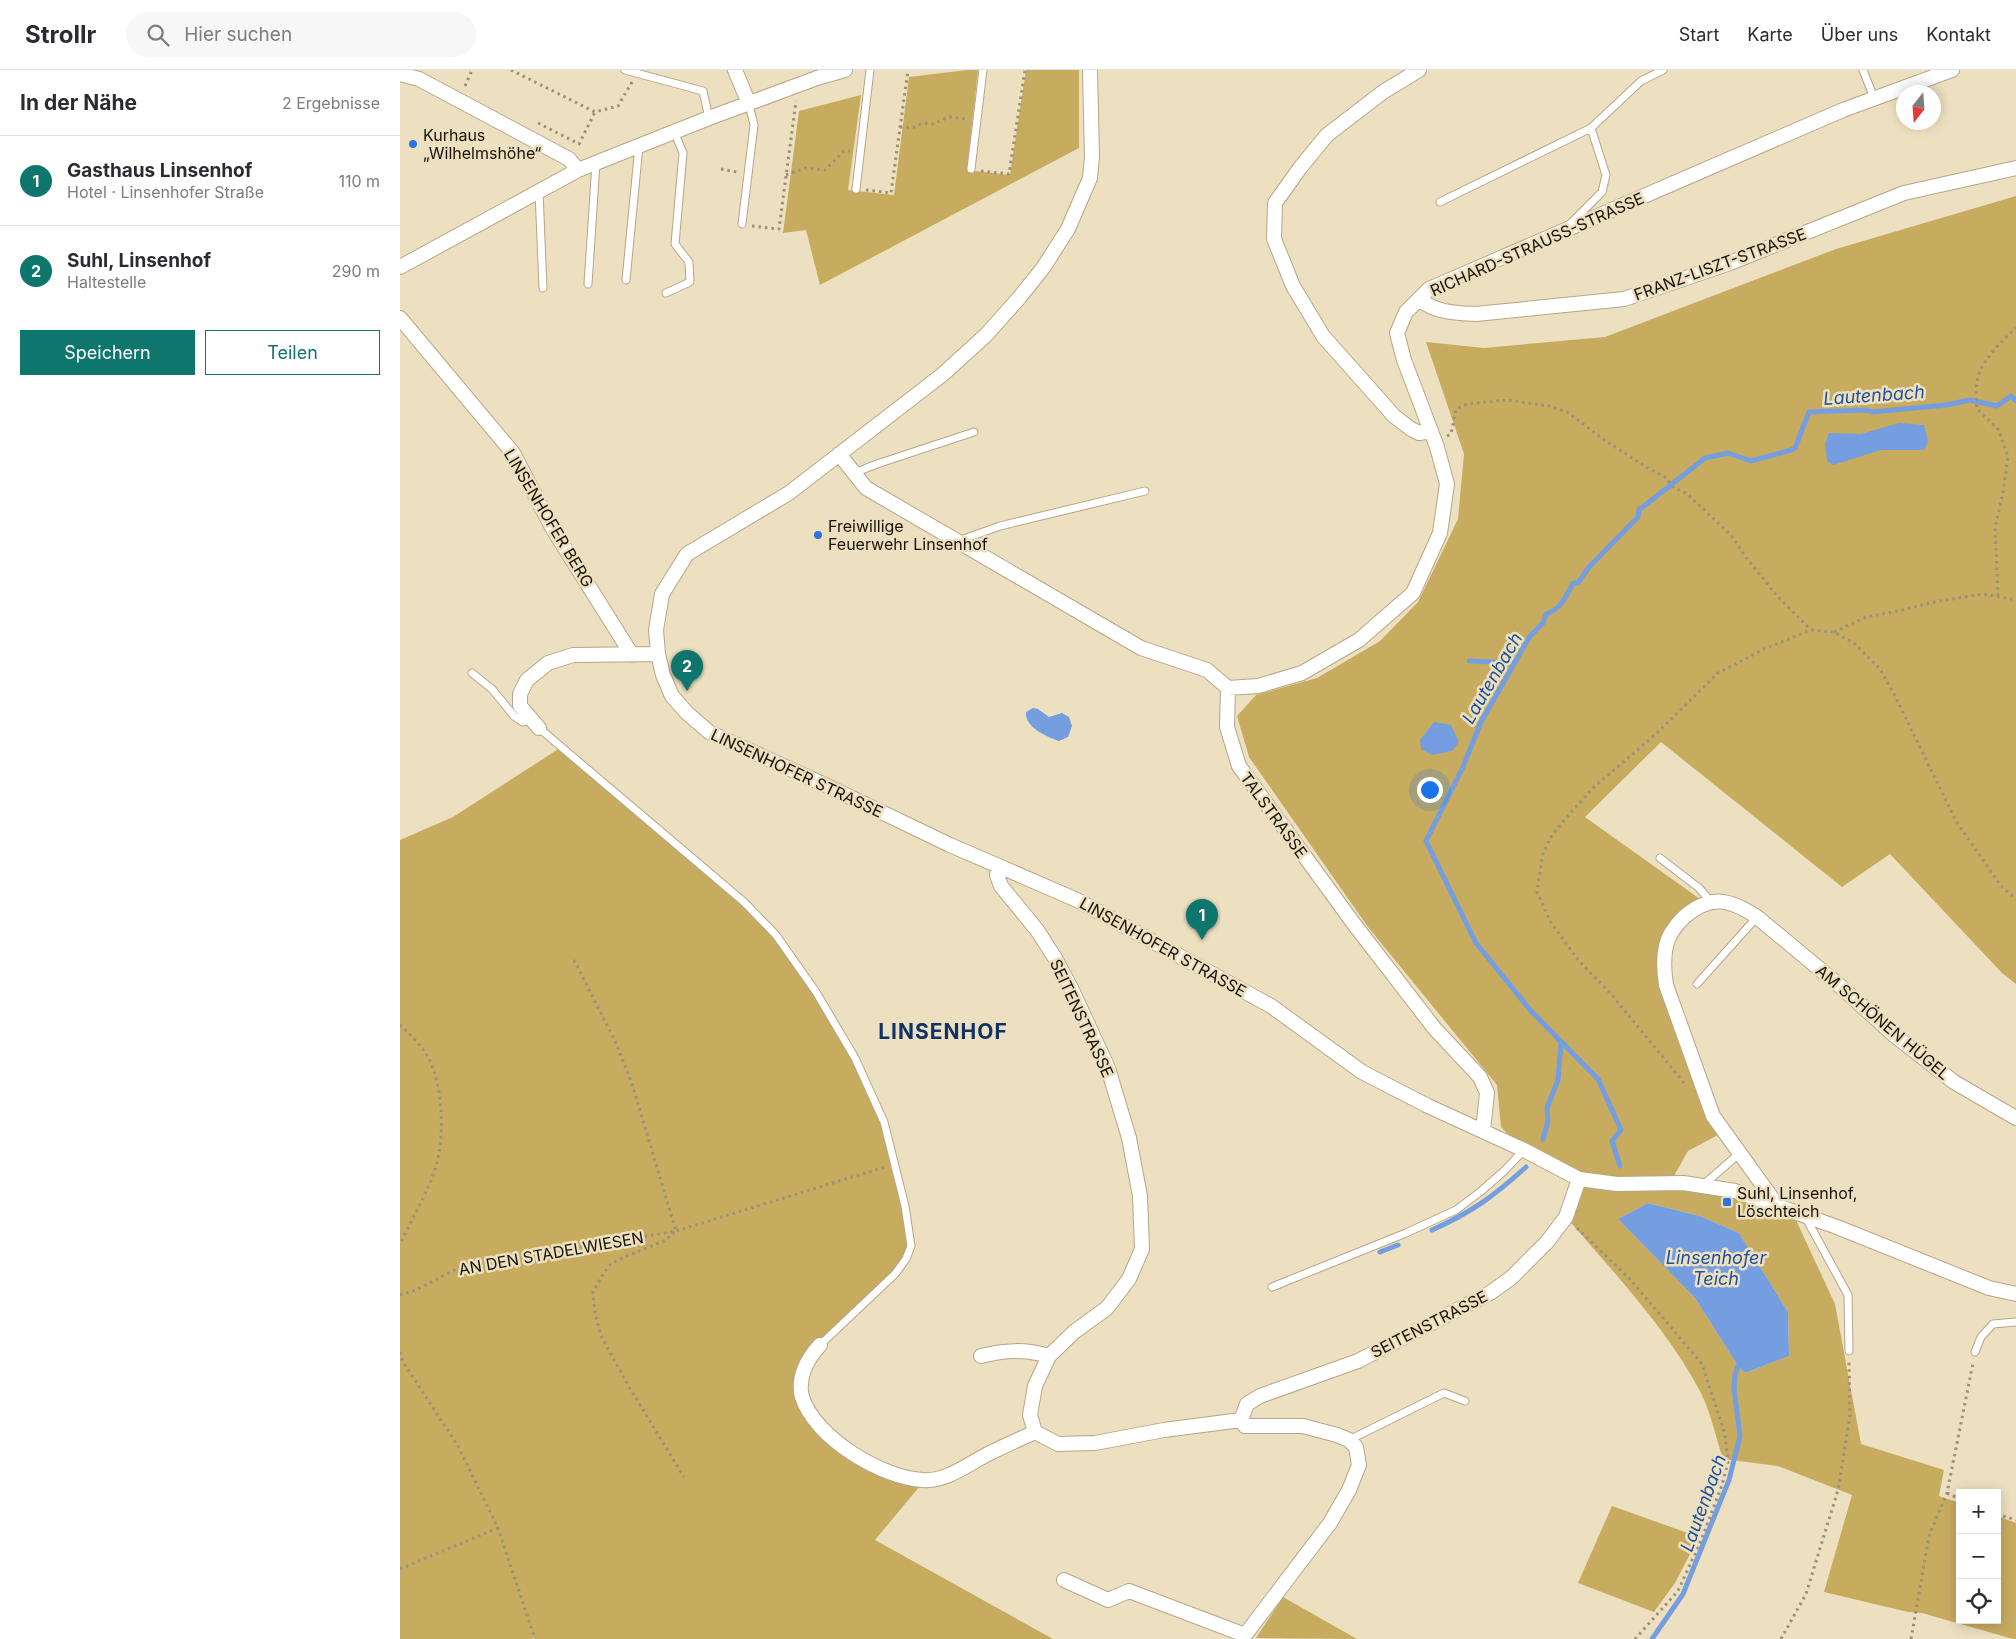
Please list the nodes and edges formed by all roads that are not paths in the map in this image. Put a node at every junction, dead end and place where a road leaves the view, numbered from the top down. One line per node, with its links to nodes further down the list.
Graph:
1 (626, 70): 14 (lane)
2 (735, 70): 13 (street)
3 (845, 70): 13 (street)
4 (870, 70): 22 (lane)
5 (983, 70): 20 (lane)
6 (1090, 70): 36 (street, LINSENHOFER STRASSE)
7 (1419, 70): 35 (street)
8 (1663, 70): 15 (lane)
9 (1863, 70): 12 (lane)
10 (1952, 70): 12 (street, RICHARD-STRAUSS-STRASSE)
11 (400, 74): 21 (street)
12 (1874, 98): 26 (street, RICHARD-STRAUSS-STRASSE)
13 (749, 104): 14 (street); 25 (lane)
14 (709, 118): 16 (street)
15 (1590, 128): 24 (lane); 26 (lane)
16 (674, 131): 17 (street); 31 (lane)
17 (640, 146): 18 (street); 28 (lane)
18 (596, 163): 21 (street); 29 (lane)
19 (2016, 168): 32 (street, FRANZ-LISZT-STRASSE)
20 (971, 169)
21 (578, 170): 23 (street)
22 (856, 189)
23 (539, 191): 27 (street); 30 (lane)
24 (1440, 202)
25 (742, 224)
26 (1560, 233): 32 (street, RICHARD-STRAUSS-STRASSE)
27 (400, 267)
28 (626, 280)
29 (588, 284)
30 (543, 288)
31 (666, 293)
32 (1419, 299): 35 (street, RICHARD-STRAUSS-STRASSE)
33 (400, 318): 41 (street, LINSENHOFER BERG)
34 (974, 432): 37 (lane)
35 (1433, 437): 43 (street, RICHARD-STRAUSS-STRASSE)
36 (839, 454): 37 (street); 40 (street, LINSENHOFER STRASSE)
37 (853, 474): 39 (street)
38 (1145, 491): 39 (lane)
39 (958, 541): 43 (street)
40 (658, 654): 41 (street); 46 (street, LINSENHOFER STRASSE)
41 (632, 655): 44 (street)
42 (472, 673): 44 (lane)
43 (1228, 688): 51 (street, TALSTRASSE)
44 (535, 724): 61 (lane)
45 (1660, 858): 47 (lane)
46 (1000, 866): 51 (street, LINSENHOFER STRASSE); 65 (street, SEITENSTRASSE)
47 (1711, 902): 48 (street, AM SCHÖNEN HÜGEL); 53 (street)
48 (1757, 917): 49 (lane); 50 (street, AM SCHÖNEN HÜGEL)
49 (1697, 984)
50 (2016, 1118)
51 (1483, 1130): 52 (street, LINSENHOFER STRASSE)
52 (1524, 1150): 54 (street, LINSENHOFER STRASSE); 58 (lane)
53 (1740, 1153): 55 (lane); 56 (street)
54 (1579, 1179): 55 (street, LINSENHOFER STRASSE); 67 (street, SEITENSTRASSE)
55 (1702, 1185): 56 (street, LINSENHOFER STRASSE)
56 (1777, 1205): 57 (street, LINSENHOFER STRASSE)
57 (1805, 1216): 59 (street, LINSENHOFER STRASSE); 62 (lane)
58 (1272, 1287)
59 (2016, 1294)
60 (2016, 1322): 63 (lane)
61 (820, 1346): 68 (street)
62 (1849, 1351)
63 (1975, 1352)
64 (981, 1356): 65 (street)
65 (1049, 1356): 68 (street)
66 (1464, 1401): 69 (lane)
67 (1241, 1420): 68 (street); 69 (street)
68 (1035, 1432)
69 (1349, 1440): 71 (street)
70 (1064, 1580): 71 (street)
71 (1243, 1637)

